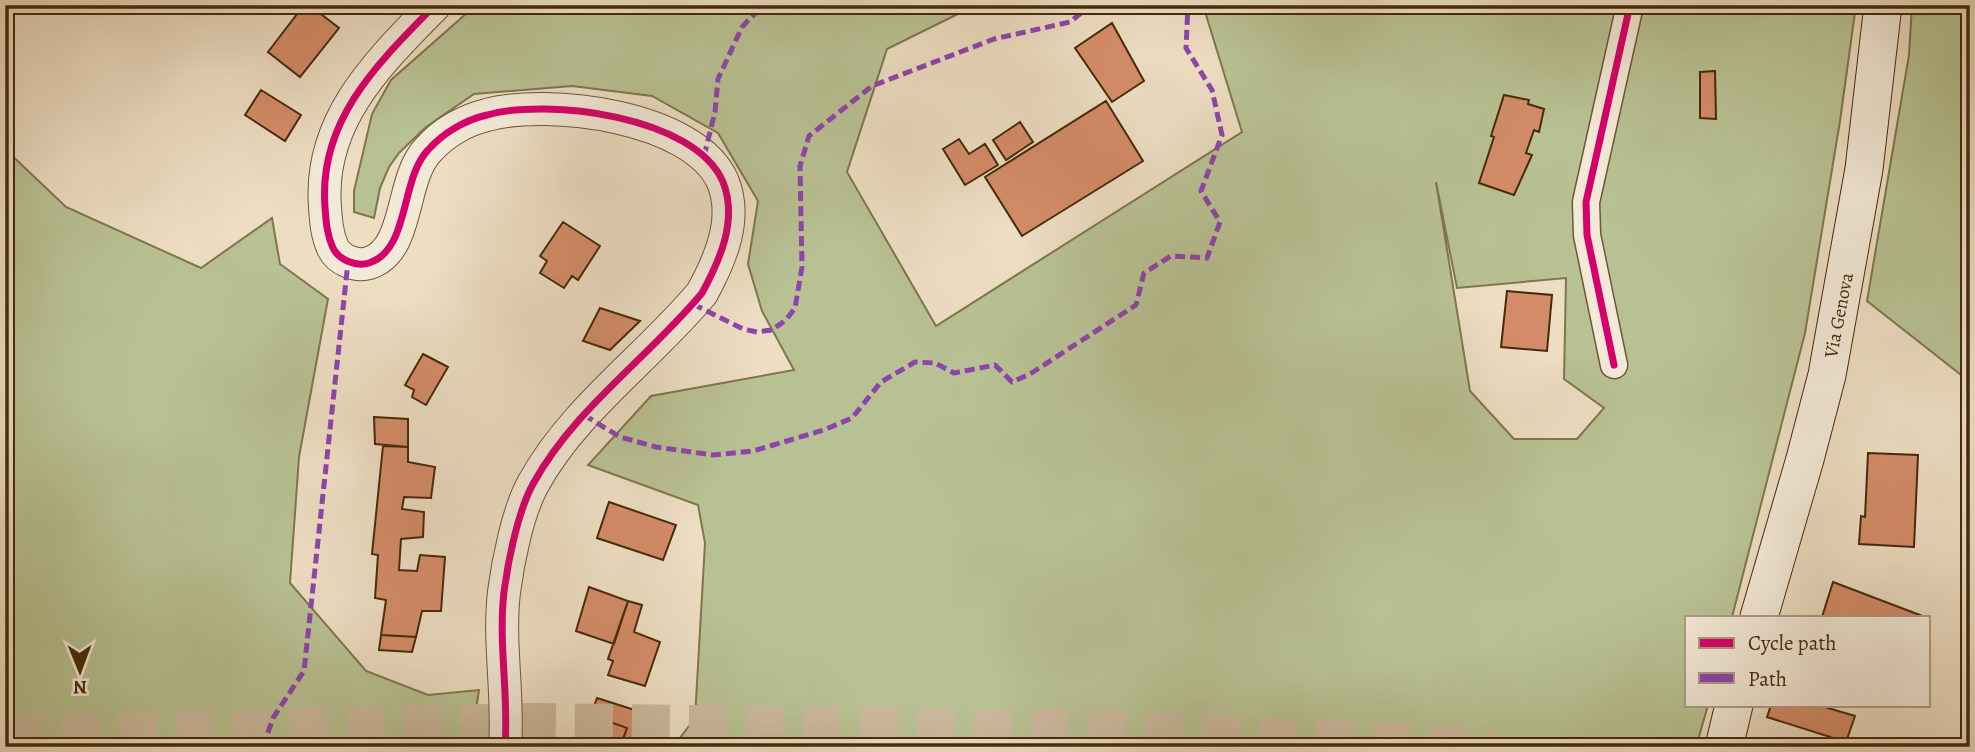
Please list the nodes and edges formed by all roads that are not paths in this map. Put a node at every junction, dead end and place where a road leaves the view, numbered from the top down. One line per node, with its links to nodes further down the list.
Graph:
1 (435, 5): 7 (street)
2 (1629, 5): 4 (street)
3 (1883, 5): 5 (main road, Via Genova)
4 (1614, 365)
5 (1759, 616)
6 (1734, 706): 8 (main road)
7 (505, 747)
8 (1724, 747)

